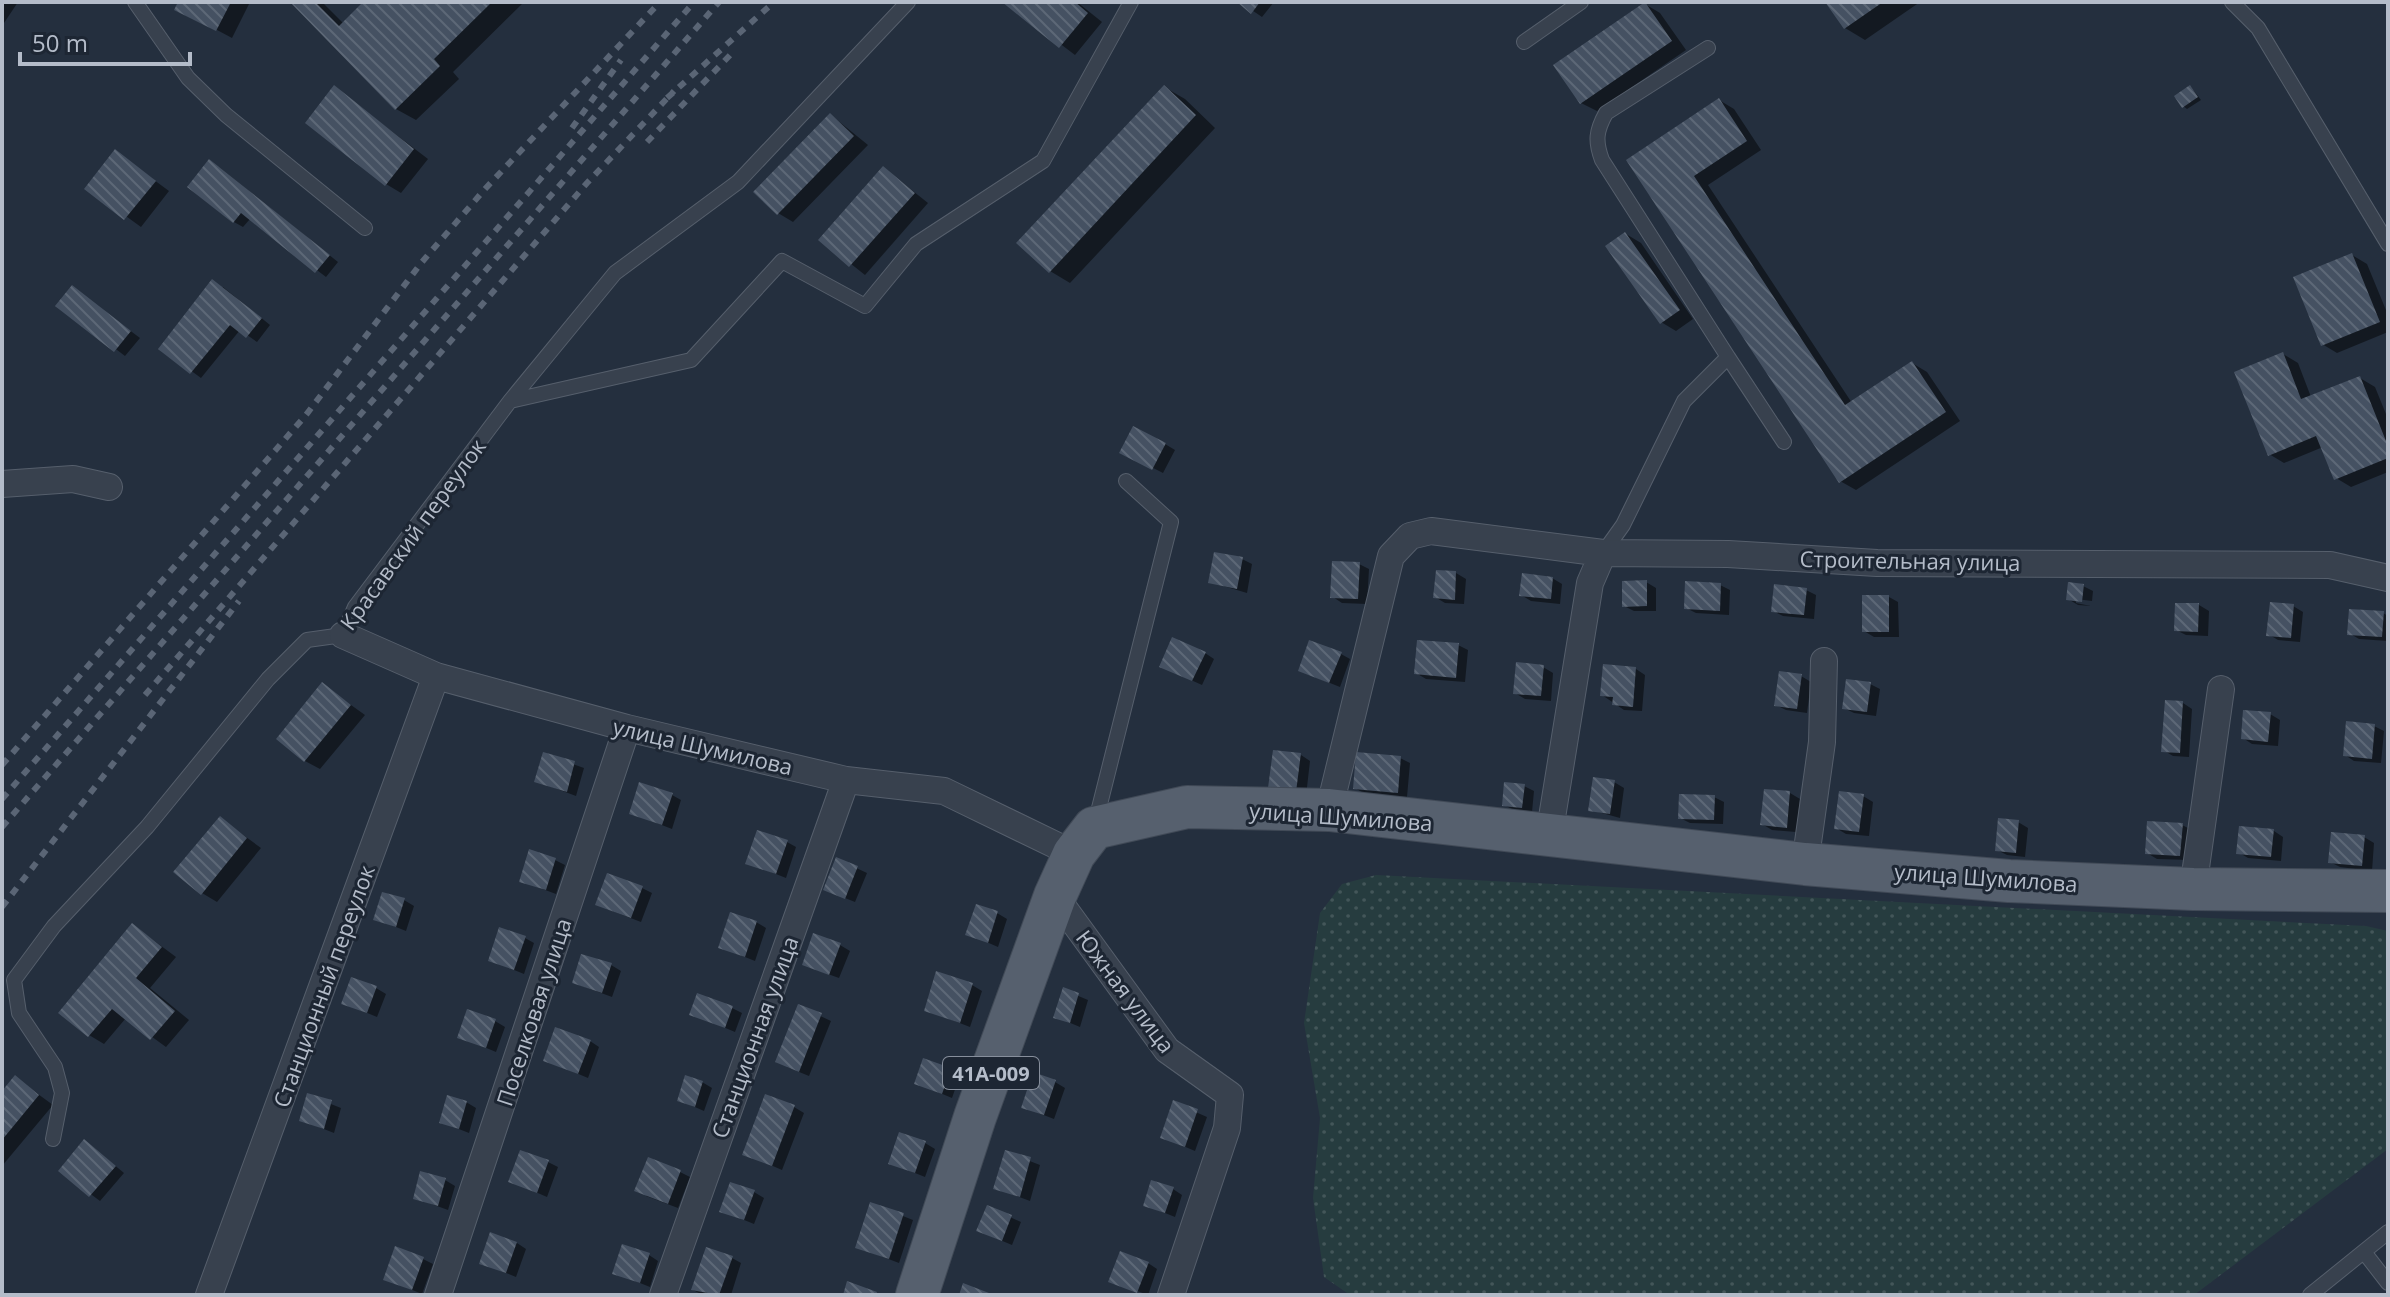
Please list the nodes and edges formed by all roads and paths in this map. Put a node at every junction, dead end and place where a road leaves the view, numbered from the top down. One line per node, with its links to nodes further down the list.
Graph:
1 (135, 2): 8 (lane)
2 (908, 2): 11 (lane, Красавский переулок)
3 (1131, 2): 11 (lane)
4 (1581, 2): 6 (lane)
5 (2232, 2): 9 (lane)
6 (1524, 42)
7 (1708, 48): 10 (lane)
8 (365, 228)
9 (2388, 244)
10 (1728, 357): 12 (lane); 16 (lane)
11 (510, 401): 18 (lane, Красавский переулок)
12 (1784, 442)
13 (1126, 481): 26 (lane)
14 (2, 484): 15 (street)
15 (109, 487)
16 (1603, 553): 17 (street, Строительная улица); 24 (street, Строительная улица); 25 (street)
17 (2388, 578)
18 (343, 635): 20 (street, улица Шумилова); 31 (lane, Красавский переулок)
19 (1824, 661): 27 (street)
20 (436, 676): 22 (street, улица Шумилова); 35 (street, Станционный переулок)
21 (2221, 689): 28 (street)
22 (627, 728): 23 (street, улица Шумилова); 36 (street, Поселковая улица)
23 (846, 780): 26 (street, улица Шумилова); 37 (street, Станционная улица)
24 (1329, 810): 25 (main road, улица Шумилова); 26 (main road, улица Шумилова)
25 (1549, 836): 27 (main road, улица Шумилова)
26 (1084, 841): 30 (main road, 41А-009)
27 (1805, 864): 28 (main road, улица Шумилова)
28 (2193, 889): 29 (main road, улица Шумилова)
29 (2388, 891)
30 (1055, 896): 38 (main road, 41А-009); 39 (street, Южная улица)
31 (53, 1139)
32 (2388, 1232): 33 (lane)
33 (2364, 1252): 34 (lane); 40 (lane)
34 (2388, 1283)
35 (209, 1295)
36 (438, 1295)
37 (663, 1295)
38 (917, 1295)
39 (1171, 1295)
40 (2310, 1295)

